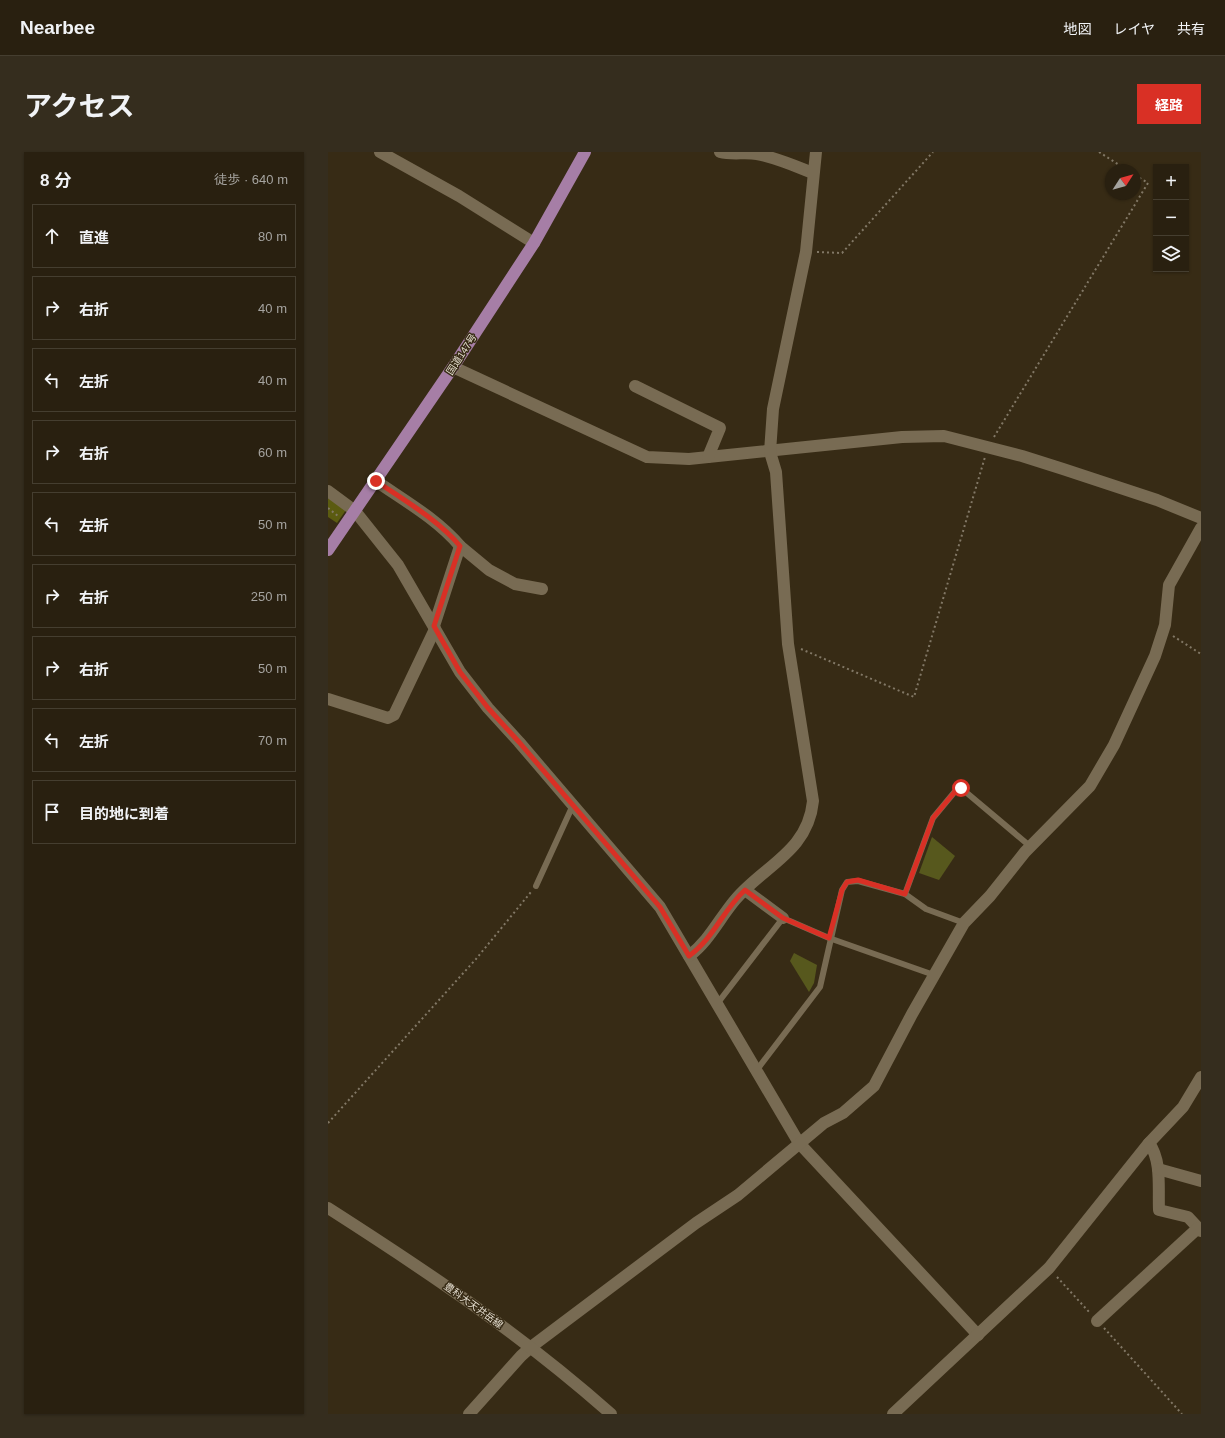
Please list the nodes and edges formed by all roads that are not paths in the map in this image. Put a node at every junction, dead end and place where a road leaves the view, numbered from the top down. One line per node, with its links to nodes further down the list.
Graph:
1 (380, 152): 6 (street)
2 (585, 152): 6 (highway, 国道147号)
3 (720, 152): 5 (street)
4 (816, 152): 5 (street)
5 (813, 173): 9 (street)
6 (534, 243): 7 (highway, 国道147号)
7 (453, 367): 10 (street); 11 (highway, 国道147号)
8 (635, 386): 10 (street)
9 (770, 452): 10 (street); 14 (street); 24 (street)
10 (708, 457)
11 (376, 481): 13 (highway, 国道147号); 16 (street)
12 (328, 491): 13 (street)
13 (356, 511): 17 (highway, 国道147号); 19 (street)
14 (1201, 518)
15 (1201, 528): 22 (street)
16 (460, 546): 18 (street); 19 (street)
17 (328, 550)
18 (542, 589)
19 (434, 628): 20 (street); 21 (street)
20 (328, 699)
21 (573, 805): 23 (lane); 29 (street)
22 (1031, 846): 25 (lane); 27 (street)
23 (536, 886)
24 (745, 890): 26 (street); 29 (street)
25 (905, 894): 27 (lane); 28 (lane)
26 (783, 918): 28 (lane); 31 (lane)
27 (964, 923): 30 (street)
28 (829, 938): 30 (lane); 32 (lane)
29 (689, 956): 31 (street)
30 (934, 975): 35 (street)
31 (717, 1004): 32 (street)
32 (756, 1071): 35 (street)
33 (1201, 1077): 34 (street)
34 (1149, 1143): 36 (street); 41 (street)
35 (800, 1144): 41 (street); 42 (street)
36 (1158, 1169): 37 (street); 39 (street)
37 (1201, 1181)
38 (328, 1208): 42 (street, 豊科大天井岳線)
39 (1199, 1230): 40 (street)
40 (1097, 1321)
41 (978, 1335): 45 (street)
42 (531, 1347): 43 (street); 44 (street, 豊科大天井岳線)
43 (469, 1414)
44 (611, 1414)
45 (893, 1414)

